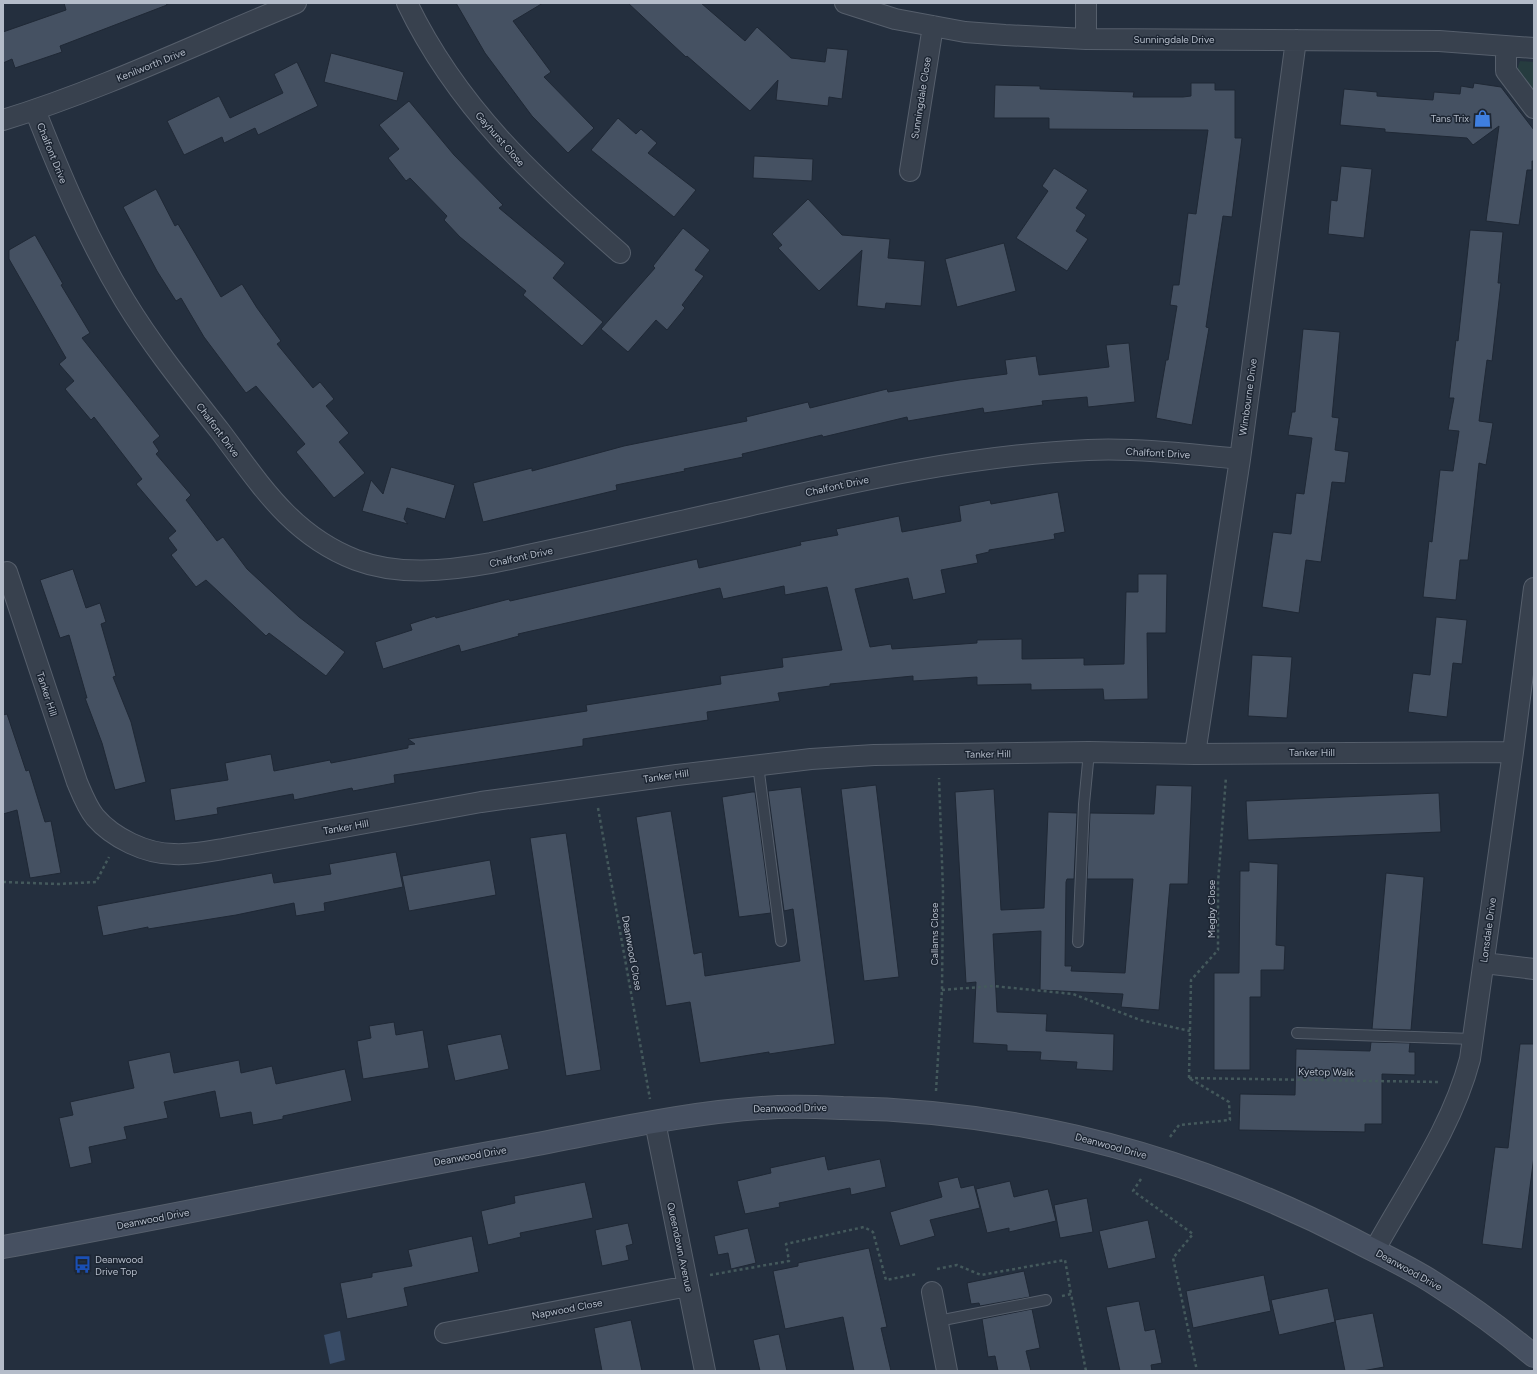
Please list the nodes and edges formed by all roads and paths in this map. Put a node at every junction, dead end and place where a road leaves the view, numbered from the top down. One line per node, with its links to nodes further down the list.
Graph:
1 (407, 3): 14 (street, Gayhurst Close)
2 (845, 3): 5 (street, Sunningdale Drive)
3 (1086, 3): 6 (street)
4 (285, 5): 11 (street, Kenilworth Drive)
5 (933, 26): 6 (street, Sunningdale Drive); 13 (street, Sunningdale Close)
6 (1086, 39): 7 (street, Sunningdale Drive)
7 (1296, 40): 8 (street, Sunningdale Drive); 15 (street, Wimbourne Drive)
8 (1506, 47): 9 (street, Sunningdale Drive); 10 (street)
9 (1534, 48)
10 (1534, 108)
11 (35, 110): 12 (street, Kenilworth Drive); 15 (street, Chalfont Drive)
12 (3, 120)
13 (910, 170)
14 (620, 253)
15 (1240, 459): 21 (street, Wimbourne Drive)
16 (7, 572): 25 (street, Tanker Hill)
17 (1534, 588): 19 (street, Lonsdale Drive)
18 (1089, 752): 21 (street, Tanker Hill); 22 (street, Tanker Hill); 28 (lane)
19 (1513, 752): 20 (street, Tanker Hill); 29 (street, Lonsdale Drive)
20 (1227, 753): 21 (street, Tanker Hill); 32 (path, Megby Close)
21 (1195, 754)
22 (938, 755): 23 (street, Tanker Hill); 31 (path, Callams Close)
23 (758, 765): 24 (street, Tanker Hill); 27 (lane)
24 (594, 786): 25 (street, Tanker Hill); 38 (path, Deanwood Close)
25 (120, 838): 26 (path)
26 (3, 882)
27 (780, 941)
28 (1078, 942)
29 (1484, 963): 30 (street); 34 (street, Lonsdale Drive)
30 (1534, 969)
31 (942, 990): 32 (path); 37 (path, Callams Close)
32 (1190, 1031): 35 (path, Megby Close)
33 (1297, 1033): 34 (lane)
34 (1474, 1039): 36 (street, Lonsdale Drive)
35 (1189, 1078): 36 (path, Kyetop Walk); 39 (path)
36 (1464, 1082): 41 (street, Lonsdale Drive)
37 (935, 1113): 38 (street, Deanwood Drive); 39 (street, Deanwood Drive)
38 (654, 1122): 40 (street, Deanwood Drive); 44 (street, Queendown Avenue)
39 (1155, 1158): 41 (street, Deanwood Drive); 54 (path)
40 (3, 1247)
41 (1374, 1250): 50 (street, Deanwood Drive)
42 (935, 1270): 46 (path)
43 (920, 1273): 44 (path)
44 (687, 1278): 49 (street, Napwood Close); 51 (street, Queendown Avenue)
45 (932, 1292): 48 (street)
46 (1071, 1294): 47 (path); 53 (path)
47 (1046, 1300): 48 (lane)
48 (938, 1321): 52 (street)
49 (445, 1333)
50 (1534, 1356)
51 (705, 1371)
52 (947, 1371)
53 (1086, 1371)
54 (1197, 1371)

